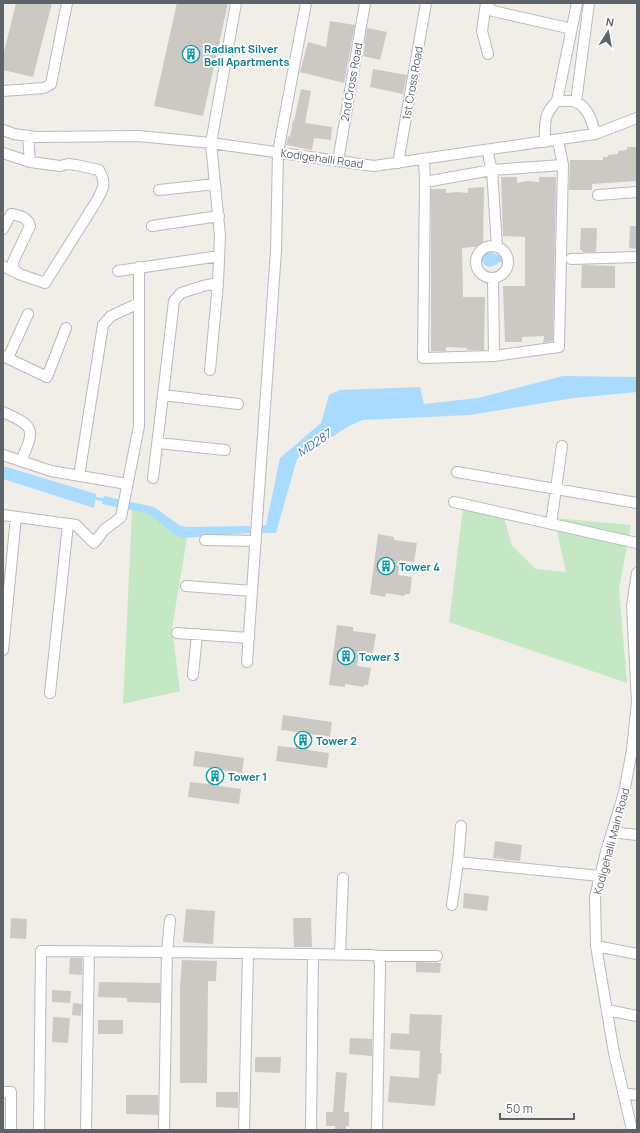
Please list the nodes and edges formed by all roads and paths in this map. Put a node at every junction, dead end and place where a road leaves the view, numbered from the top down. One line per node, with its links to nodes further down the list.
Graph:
1 (67, 3): 11 (street)
2 (236, 3): 20 (street)
3 (306, 3): 22 (street)
4 (365, 3): 25 (street, 2nd Cross Road)
5 (426, 3): 27 (street, 1st Cross Road)
6 (486, 3): 9 (street); 10 (street)
7 (577, 3): 9 (street)
8 (589, 3): 13 (street)
9 (572, 29): 12 (street)
10 (488, 54)
11 (3, 91)
12 (557, 101): 13 (street); 19 (street)
13 (576, 102): 16 (street)
14 (637, 118): 16 (street, Kodigehalli Road)
15 (3, 130): 17 (street, Kodigehalli Road)
16 (595, 134): 18 (street, Kodigehalli Road)
17 (28, 136): 20 (street, Kodigehalli Road); 26 (street)
18 (558, 140): 19 (street, Kodigehalli Road); 28 (street)
19 (546, 142): 21 (street, Kodigehalli Road)
20 (211, 143): 22 (street, Kodigehalli Road); 31 (street)
21 (488, 150): 24 (street, Kodigehalli Road); 29 (street)
22 (278, 152): 25 (street, Kodigehalli Road); 74 (street)
23 (3, 153): 26 (street)
24 (424, 159): 27 (street, Kodigehalli Road); 30 (street)
25 (338, 161): 27 (street, Kodigehalli Road)
26 (30, 162): 45 (street)
27 (398, 163)
28 (563, 165): 29 (street); 51 (street)
29 (492, 170): 30 (street); 38 (street)
30 (425, 182): 51 (street)
31 (215, 184): 32 (street); 35 (street)
32 (159, 190)
33 (637, 192): 34 (street)
34 (598, 195)
35 (219, 216): 36 (street); 39 (street)
36 (152, 226)
37 (3, 229): 45 (street)
38 (497, 247): 46 (street); 46 (street)
39 (219, 256): 43 (street); 47 (street)
40 (637, 257): 41 (street)
41 (571, 259)
42 (3, 266): 45 (street)
43 (139, 267): 44 (street); 48 (street)
44 (118, 270)
45 (18, 274)
46 (493, 279): 51 (street)
47 (218, 283): 53 (street); 54 (street)
48 (139, 303): 63 (street); 65 (street)
49 (28, 314): 52 (street)
50 (66, 328): 52 (street)
51 (494, 356)
52 (5, 357)
53 (210, 370)
54 (163, 395): 55 (street); 57 (street)
55 (238, 404)
56 (3, 412): 61 (street)
57 (158, 443): 59 (street); 64 (street)
58 (562, 446): 66 (street)
59 (225, 450)
60 (3, 455): 61 (street)
61 (21, 462): 63 (street)
62 (457, 472): 66 (street)
63 (79, 476): 65 (street)
64 (153, 478)
65 (126, 488): 71 (street)
66 (556, 489): 68 (street); 72 (street)
67 (454, 502): 72 (street)
68 (637, 503)
69 (3, 515): 70 (street)
70 (16, 517): 71 (street); 83 (street)
71 (68, 524): 86 (street)
72 (551, 524): 75 (street)
73 (205, 540): 74 (street)
74 (256, 541): 78 (street)
75 (637, 543)
76 (637, 573): 79 (street, Kodigehalli Main Road)
77 (186, 586): 78 (street)
78 (252, 591): 82 (street)
79 (635, 598): 88 (street, Kodigehalli Main Road)
80 (177, 633): 81 (street)
81 (197, 634): 82 (street); 85 (street)
82 (249, 638): 84 (street)
83 (3, 650)
84 (247, 662)
85 (193, 674)
86 (50, 694)
87 (461, 826): 90 (street)
88 (612, 832): 89 (street); 91 (street, Kodigehalli Main Road)
89 (637, 835)
90 (458, 862): 91 (street); 93 (street)
91 (600, 876): 95 (street, Kodigehalli Main Road)
92 (343, 878): 100 (street)
93 (452, 905)
94 (170, 920): 97 (street)
95 (596, 946): 101 (street); 104 (street, Kodigehalli Main Road)
96 (89, 952): 97 (street); 110 (street); 111 (street)
97 (167, 952): 98 (street); 112 (street)
98 (248, 953): 99 (street); 113 (street)
99 (313, 954): 100 (street); 114 (street)
100 (340, 954): 102 (street)
101 (637, 954)
102 (378, 956): 103 (street); 115 (street)
103 (437, 956)
104 (607, 1010): 105 (street); 107 (street, Kodigehalli Main Road)
105 (637, 1016)
106 (3, 1092): 109 (street)
107 (623, 1093): 108 (street); 116 (street, Kodigehalli Main Road)
108 (637, 1095)
109 (10, 1130)
110 (39, 1130)
111 (86, 1130)
112 (164, 1130)
113 (244, 1130)
114 (311, 1130)
115 (378, 1130)
116 (632, 1130)

